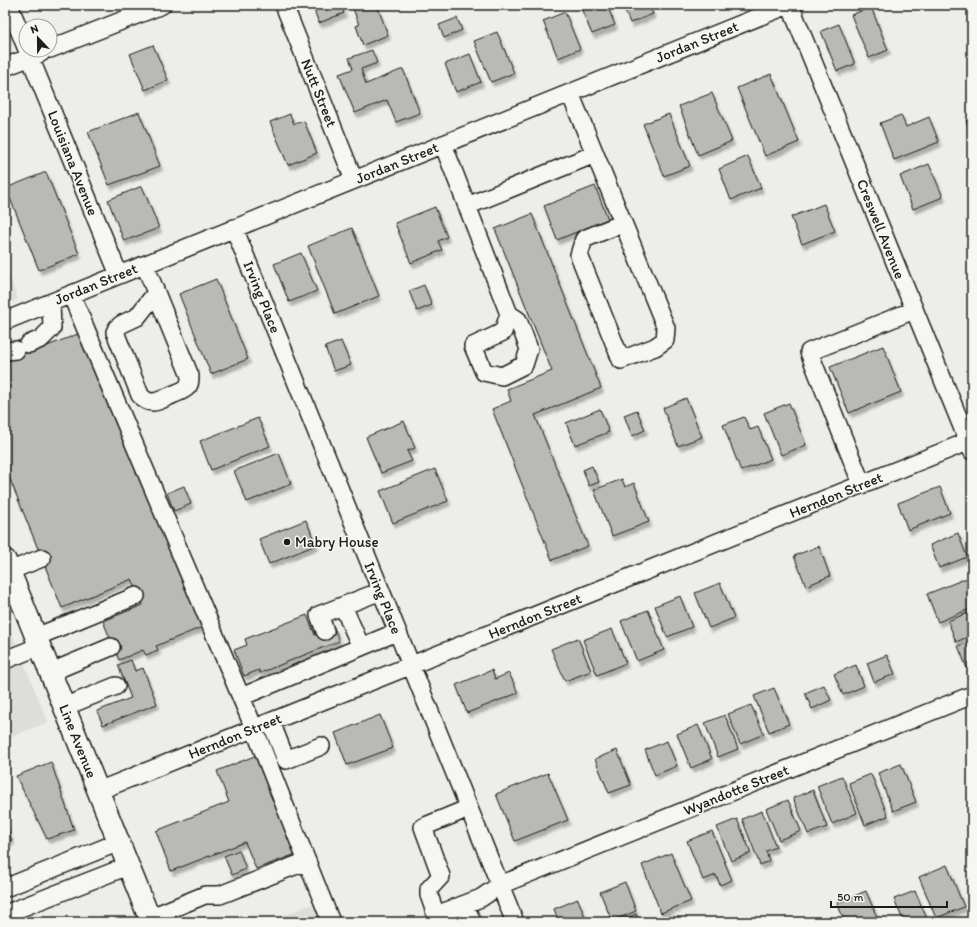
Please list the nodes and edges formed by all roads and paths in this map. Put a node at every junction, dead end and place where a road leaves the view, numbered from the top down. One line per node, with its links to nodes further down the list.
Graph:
1 (9, 5): 5 (street, Louisiana Avenue)
2 (162, 5): 6 (street)
3 (284, 5): 13 (street, Nutt Street)
4 (789, 5): 10 (street, Jordan Street); 22 (street, Creswell Avenue)
5 (18, 27)
6 (58, 46)
7 (18, 58): 9 (street)
8 (31, 58): 18 (street, Louisiana Avenue)
9 (5, 67)
10 (570, 93): 11 (street, Jordan Street); 12 (street)
11 (443, 144): 13 (street, Jordan Street); 14 (street)
12 (595, 154): 14 (street); 15 (street)
13 (354, 180): 16 (street, Jordan Street)
14 (467, 206): 23 (street)
15 (623, 223): 15 (street)
16 (234, 228): 17 (street, Jordan Street); 30 (street, Irving Place)
17 (145, 265): 18 (street, Jordan Street); 19 (street)
18 (119, 275): 20 (street, Jordan Street)
19 (156, 293): 19 (street)
20 (71, 294): 21 (street, Jordan Street); 43 (street)
21 (51, 302): 24 (street, Jordan Street); 25 (street)
22 (914, 310): 26 (street, Creswell Avenue); 27 (street)
23 (509, 314)
24 (6, 318)
25 (17, 348)
26 (971, 445): 27 (street, Herndon Street)
27 (862, 484): 39 (street, Herndon Street)
28 (42, 558): 29 (street)
29 (7, 566): 34 (main road, Line Avenue)
30 (381, 591): 32 (street); 33 (street, Irving Place)
31 (136, 596): 34 (street)
32 (343, 606): 35 (street); 37 (street)
33 (397, 632): 37 (street); 39 (street, Irving Place)
34 (38, 642): 38 (street); 40 (main road, Line Avenue)
35 (331, 644): 37 (street); 43 (street)
36 (111, 647): 40 (street)
37 (361, 647)
38 (5, 660)
39 (411, 666): 45 (street, Herndon Street); 49 (street, Irving Place)
40 (51, 672): 44 (main road, Line Avenue)
41 (116, 686): 44 (street)
42 (972, 695): 53 (street, Wyandotte Street)
43 (242, 697): 46 (street)
44 (64, 707): 48 (main road, Line Avenue)
45 (271, 722): 46 (street, Herndon Street); 47 (street)
46 (254, 728): 48 (street, Herndon Street); 51 (street)
47 (321, 746)
48 (98, 791): 50 (main road, Line Avenue)
49 (469, 808): 53 (street, Irving Place); 57 (street)
50 (119, 842): 52 (main road, Line Avenue); 54 (street)
51 (307, 860): 58 (street); 59 (street)
52 (128, 866): 56 (street); 58 (main road, Line Avenue)
53 (500, 885): 55 (street, Wyandotte Street); 61 (street, Irving Place)
54 (5, 888)
55 (465, 904): 57 (street, Wyandotte Street); 60 (street)
56 (5, 914)
57 (430, 918)
58 (150, 920)
59 (331, 922)
60 (472, 922)
61 (515, 922)

